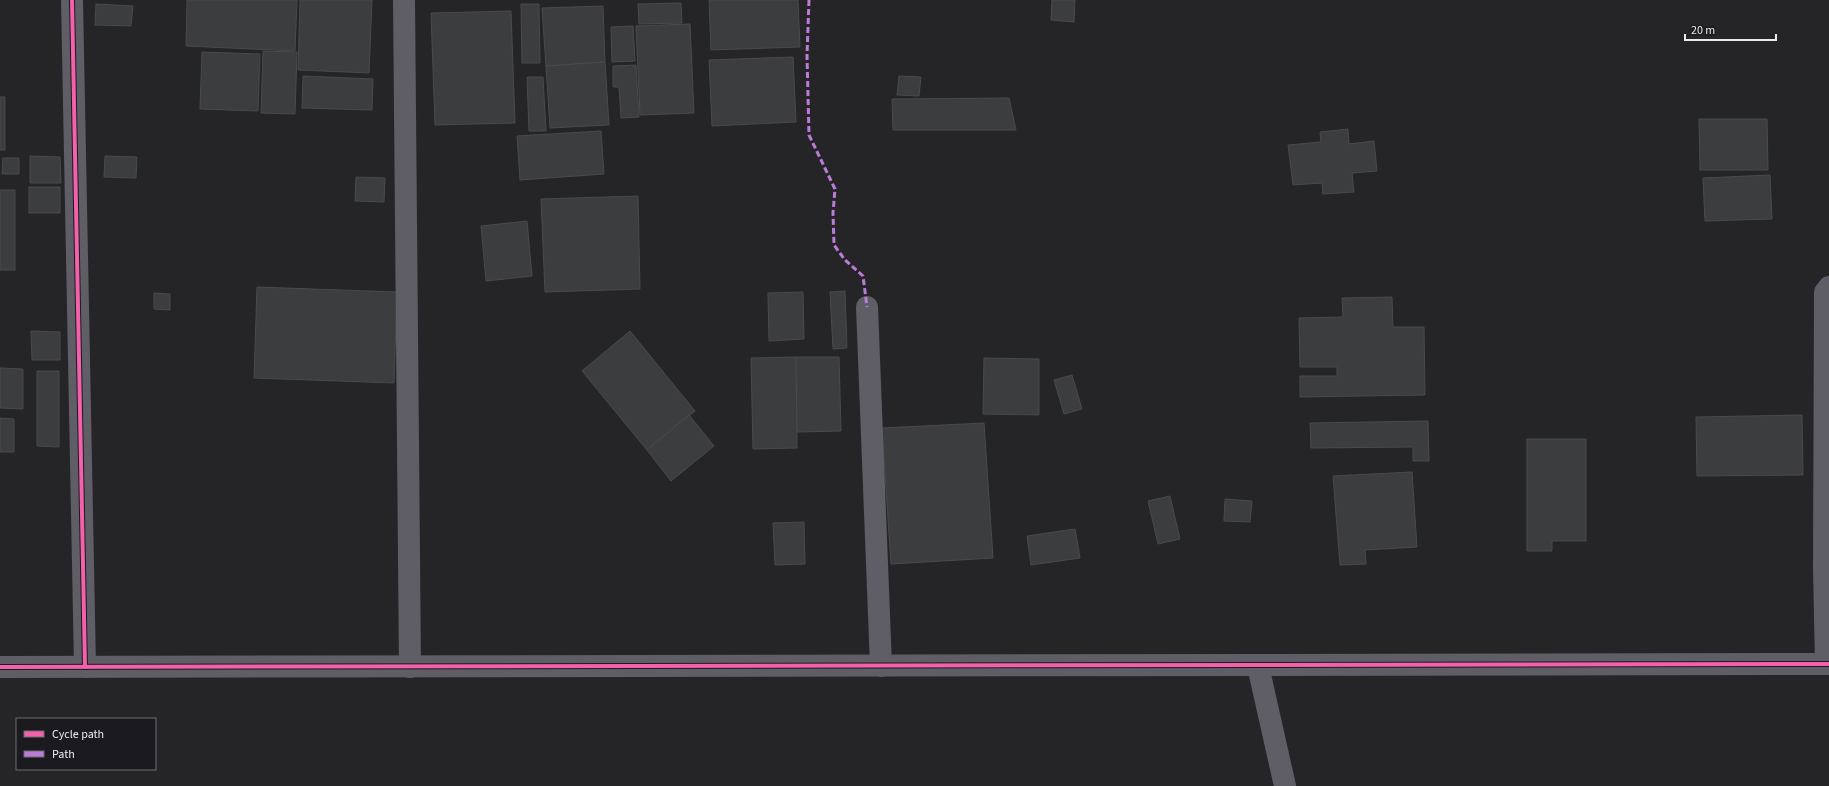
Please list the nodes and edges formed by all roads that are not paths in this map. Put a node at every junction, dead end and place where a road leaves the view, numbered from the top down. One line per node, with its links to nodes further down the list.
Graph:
1 (72, 0): 9 (street)
2 (404, 0): 10 (street)
3 (1829, 287): 5 (street)
4 (867, 307): 6 (street)
5 (1828, 664): 7 (street)
6 (881, 666): 7 (street); 10 (street)
7 (1258, 666): 11 (street)
8 (0, 667): 9 (street)
9 (85, 667): 10 (street)
10 (410, 667)
11 (1285, 786)

